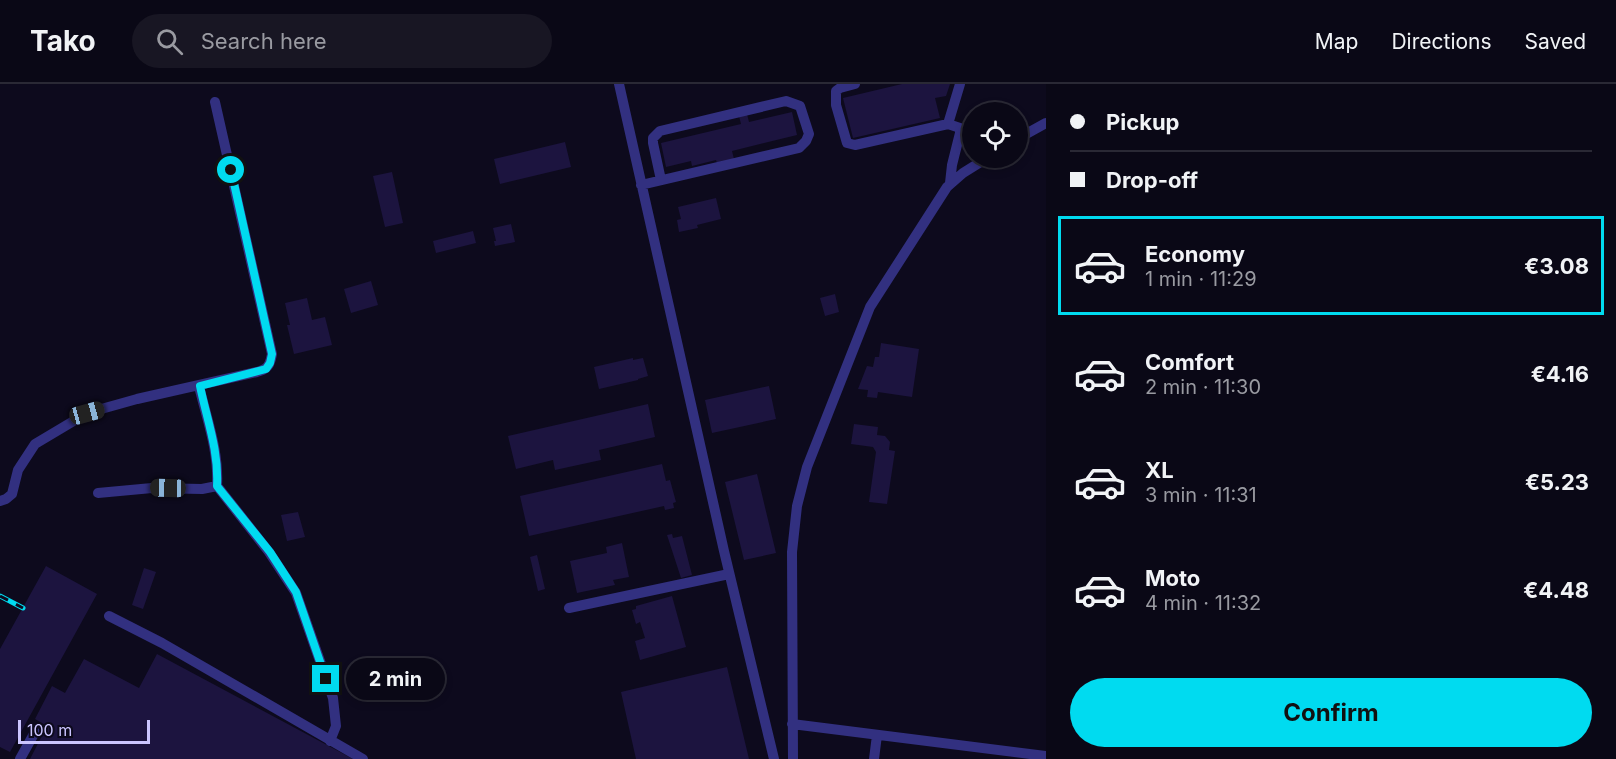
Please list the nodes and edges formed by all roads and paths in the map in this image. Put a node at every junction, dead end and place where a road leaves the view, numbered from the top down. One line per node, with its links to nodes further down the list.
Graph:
1 (619, 84): 11 (street)
2 (855, 84): 6 (street)
3 (960, 84): 6 (street)
4 (215, 102): 12 (street)
5 (1046, 123): 7 (street)
6 (948, 124): 10 (street)
7 (1028, 134)
8 (971, 168): 10 (street)
9 (662, 180): 9 (street); 11 (street)
10 (950, 183): 19 (street)
11 (641, 185): 16 (street)
12 (200, 386): 13 (street); 15 (street)
13 (217, 486): 14 (street); 22 (street)
14 (98, 493)
15 (0, 501)
16 (729, 574): 17 (street); 26 (street)
17 (569, 608)
18 (109, 616): 22 (street)
19 (792, 724): 21 (street); 27 (street)
20 (35, 732): 24 (street)
21 (877, 735): 23 (street); 28 (street)
22 (330, 741): 25 (street)
23 (1046, 756)
24 (20, 759)
25 (363, 759)
26 (774, 759)
27 (793, 759)
28 (874, 759)

